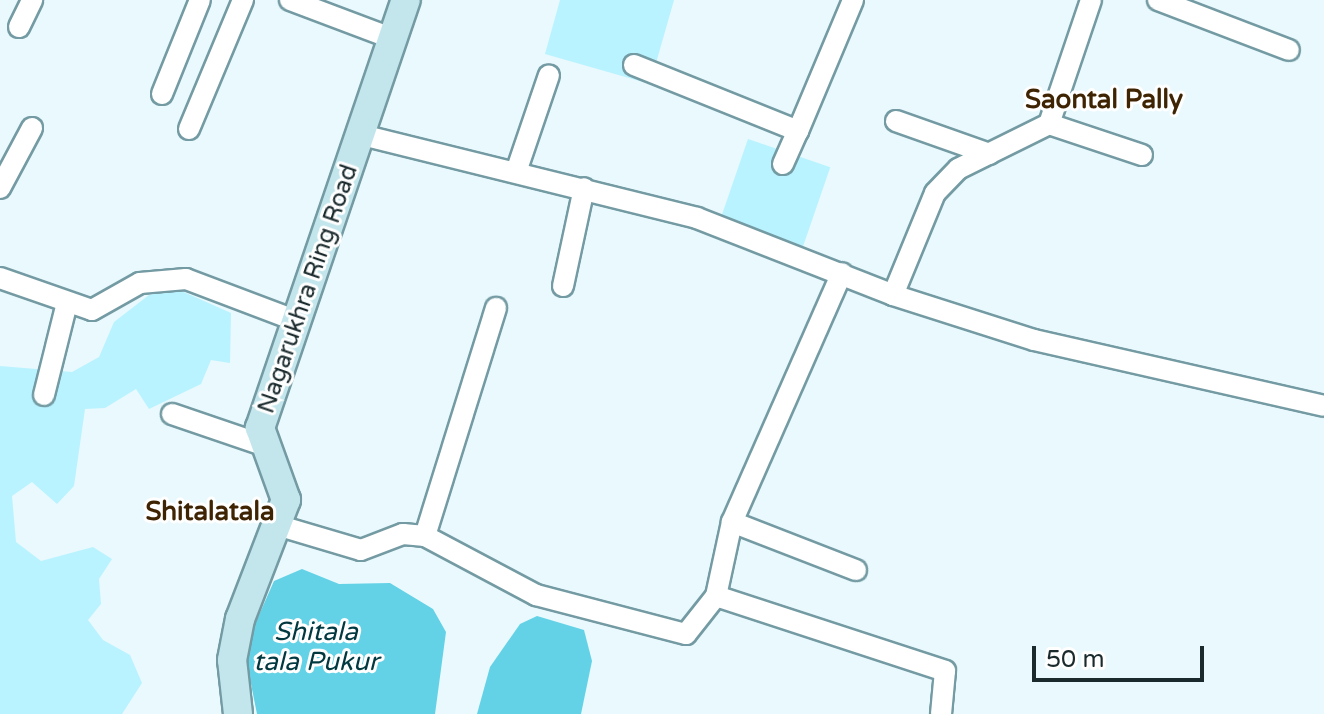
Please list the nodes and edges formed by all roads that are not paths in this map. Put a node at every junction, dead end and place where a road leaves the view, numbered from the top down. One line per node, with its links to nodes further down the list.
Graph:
1 (32, 0): 9 (street)
2 (200, 0): 14 (street)
3 (243, 0): 18 (street)
4 (290, 0): 10 (street)
5 (406, 0): 10 (main road, Nagarukhra Ring Road)
6 (853, 0): 19 (street)
7 (1091, 0): 16 (street)
8 (1158, 0): 11 (street)
9 (19, 27)
10 (394, 39): 20 (main road, Nagarukhra Ring Road)
11 (1289, 50)
12 (634, 65): 19 (street)
13 (549, 75): 24 (street)
14 (162, 94)
15 (896, 121): 21 (street)
16 (1049, 124): 21 (street); 22 (street)
17 (32, 128): 25 (street)
18 (189, 129)
19 (798, 131): 23 (street)
20 (362, 135): 24 (street); 33 (main road, Nagarukhra Ring Road)
21 (989, 154): 30 (street)
22 (1142, 155)
23 (783, 164)
24 (516, 172): 26 (street)
25 (0, 188)
26 (584, 188): 27 (street); 29 (street)
27 (842, 273): 30 (street); 38 (street)
28 (0, 278): 31 (street)
29 (563, 286)
30 (893, 295): 35 (street)
31 (67, 303): 33 (street); 34 (street)
32 (496, 308): 40 (street)
33 (297, 321): 37 (main road, Nagarukhra Ring Road)
34 (44, 395)
35 (1324, 406)
36 (172, 414): 37 (street)
37 (260, 444): 39 (main road, Nagarukhra Ring Road)
38 (732, 522): 41 (street); 42 (street)
39 (280, 526): 40 (street); 43 (main road, Nagarukhra Ring Road)
40 (425, 536): 42 (street)
41 (856, 570)
42 (716, 596): 44 (street)
43 (238, 714)
44 (941, 714)

